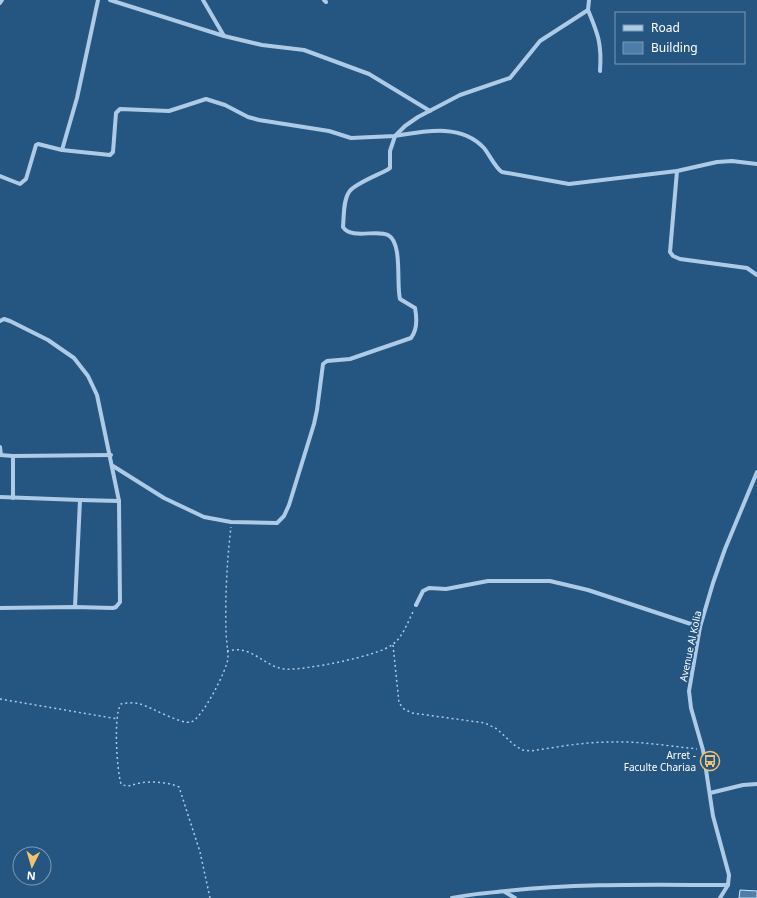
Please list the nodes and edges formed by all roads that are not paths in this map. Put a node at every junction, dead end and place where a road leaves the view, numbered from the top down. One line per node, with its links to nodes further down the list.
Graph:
1 (2, 0): 6 (street)
2 (98, 0): 12 (street)
3 (110, 0): 8 (street)
4 (203, 0): 8 (street)
5 (588, 0): 7 (street)
6 (0, 3)
7 (588, 10): 9 (street); 10 (street)
8 (224, 36): 10 (street)
9 (600, 71)
10 (430, 111): 11 (street)
11 (395, 136): 12 (street); 14 (street); 22 (street)
12 (62, 150): 15 (street)
13 (757, 164): 14 (street)
14 (677, 171): 16 (street)
15 (0, 176)
16 (757, 275)
17 (0, 321): 21 (street)
18 (0, 446): 19 (street)
19 (0, 455): 20 (street)
20 (13, 456): 21 (street); 25 (street)
21 (111, 456): 22 (street)
22 (113, 466): 27 (street)
23 (757, 472): 31 (street, Avenue Al Kolia)
24 (0, 497): 25 (street)
25 (13, 498): 26 (street)
26 (80, 500): 27 (street); 29 (street)
27 (119, 501): 29 (street)
28 (416, 606): 31 (street)
29 (75, 607): 30 (street)
30 (0, 608)
31 (700, 627): 33 (street, Avenue Al Kolia)
32 (757, 784): 33 (street)
33 (710, 793): 34 (street, Avenue Al Kolia)
34 (728, 885): 35 (street); 38 (street)
35 (505, 891): 36 (street); 37 (street)
36 (452, 898)
37 (515, 898)
38 (720, 898)

